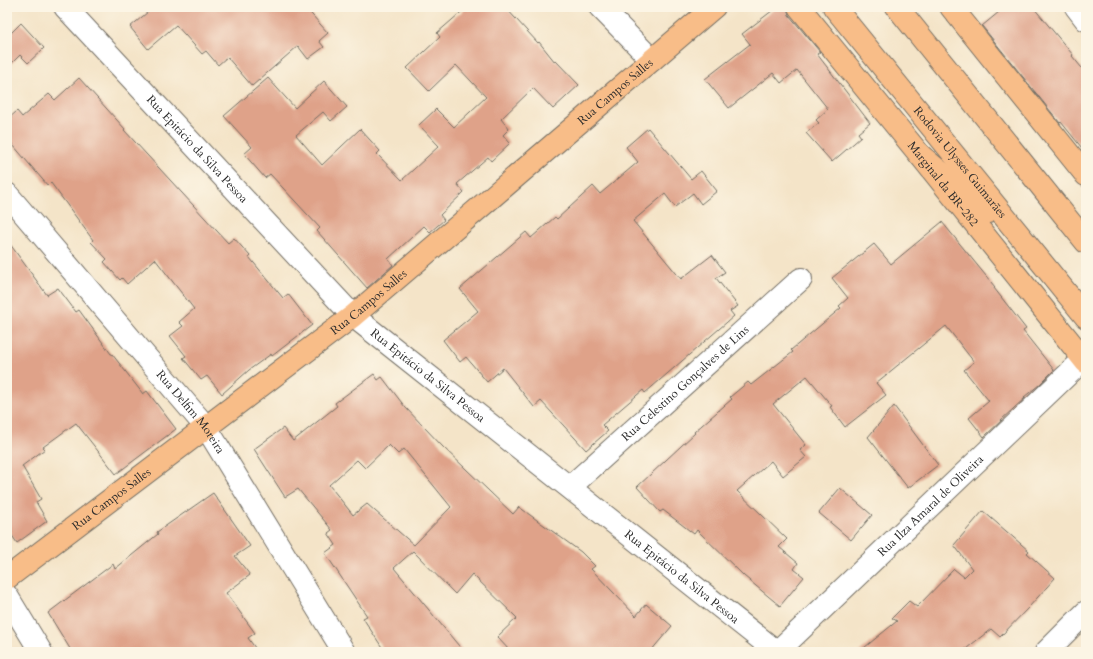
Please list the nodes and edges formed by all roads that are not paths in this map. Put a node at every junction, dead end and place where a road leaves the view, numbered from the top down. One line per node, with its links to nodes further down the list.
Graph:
1 (65, 7): 17 (street, Rua Epitácio da Silva Pessoa)
2 (600, 7): 10 (street)
3 (714, 7): 10 (main road, Rua Campos Salles)
4 (799, 7): 11 (main road, Marginal da BR-282)
5 (834, 7): 15 (main road, Rodovia Ulysses Guimarães)
6 (951, 7): 12 (main road)
7 (1076, 7): 9 (street)
8 (901, 10): 14 (main road)
9 (1086, 20)
10 (652, 60): 17 (main road, Rua Campos Salles)
11 (920, 155): 15 (main road); 19 (main road, Marginal da BR-282)
12 (1086, 175)
13 (7, 194): 20 (street, Rua Delfim Moreira)
14 (1086, 242)
15 (1028, 245): 18 (main road, Rodovia Ulysses Guimarães)
16 (801, 279): 21 (street, Rua Celestino Gonçalves de Lins)
17 (353, 316): 20 (main road, Rua Campos Salles); 21 (street, Rua Epitácio da Silva Pessoa)
18 (1086, 317)
19 (1085, 360): 27 (street, Rua Ilza Amaral de Oliveira)
20 (206, 427): 22 (main road, Rua Campos Salles); 26 (street, Rua Delfim Moreira)
21 (570, 487): 27 (street, Rua Epitácio da Silva Pessoa)
22 (7, 578)
23 (7, 596): 25 (street)
24 (1086, 612): 28 (street)
25 (41, 652)
26 (344, 652)
27 (777, 652)
28 (1046, 652)

